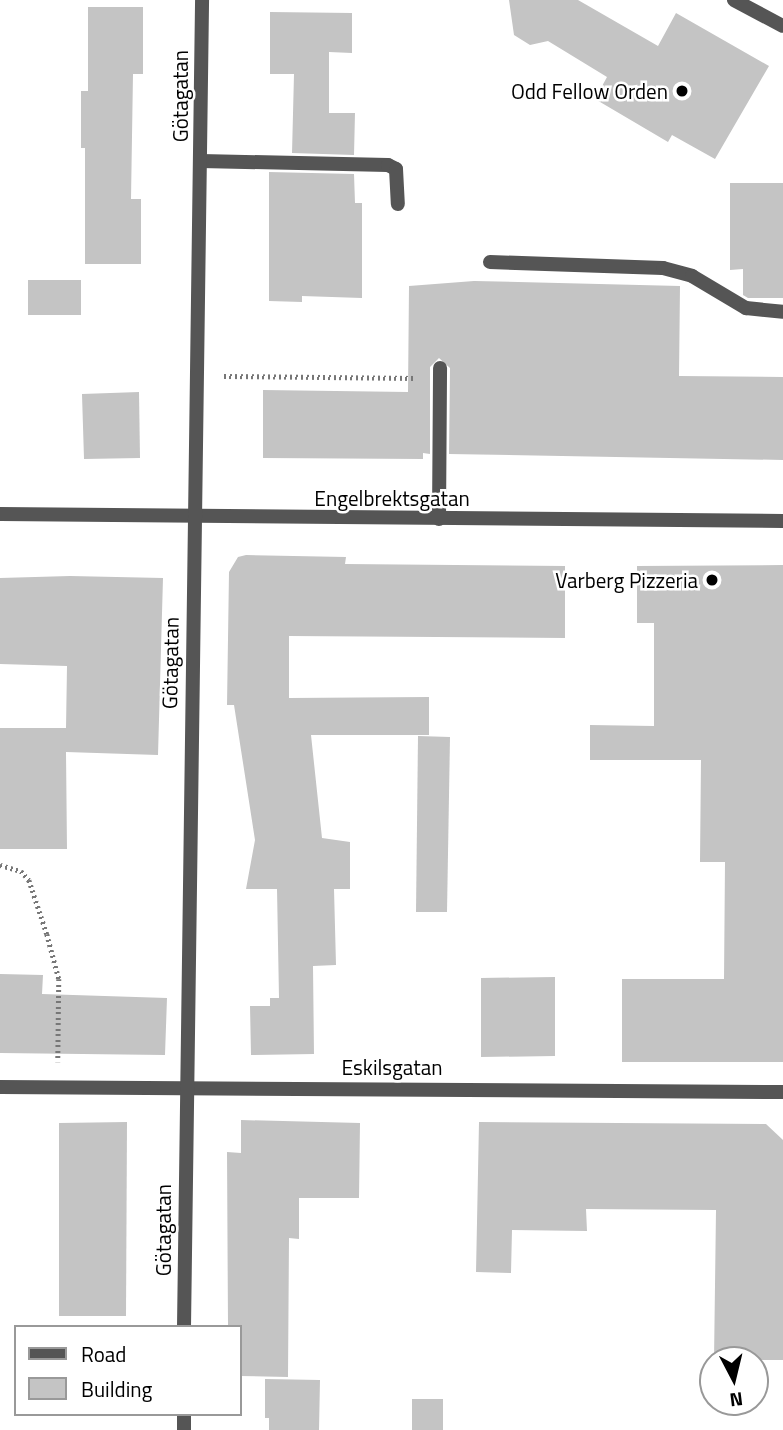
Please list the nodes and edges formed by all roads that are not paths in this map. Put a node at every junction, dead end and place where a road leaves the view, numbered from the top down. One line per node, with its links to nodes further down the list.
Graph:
1 (202, 0): 4 (street, Götagatan)
2 (734, 0): 3 (street)
3 (783, 26)
4 (201, 161): 5 (street); 10 (street, Götagatan)
5 (398, 204)
6 (490, 262): 7 (street)
7 (783, 312)
8 (440, 373): 11 (street)
9 (0, 514): 10 (street, Engelbrektsgatan)
10 (193, 518): 11 (street, Engelbrektsgatan); 14 (street, Götagatan)
11 (439, 519): 12 (street, Engelbrektsgatan)
12 (783, 521)
13 (0, 1087): 14 (street, Eskilsgatan)
14 (185, 1088): 15 (street, Eskilsgatan); 16 (street, Götagatan)
15 (783, 1092)
16 (184, 1325)

